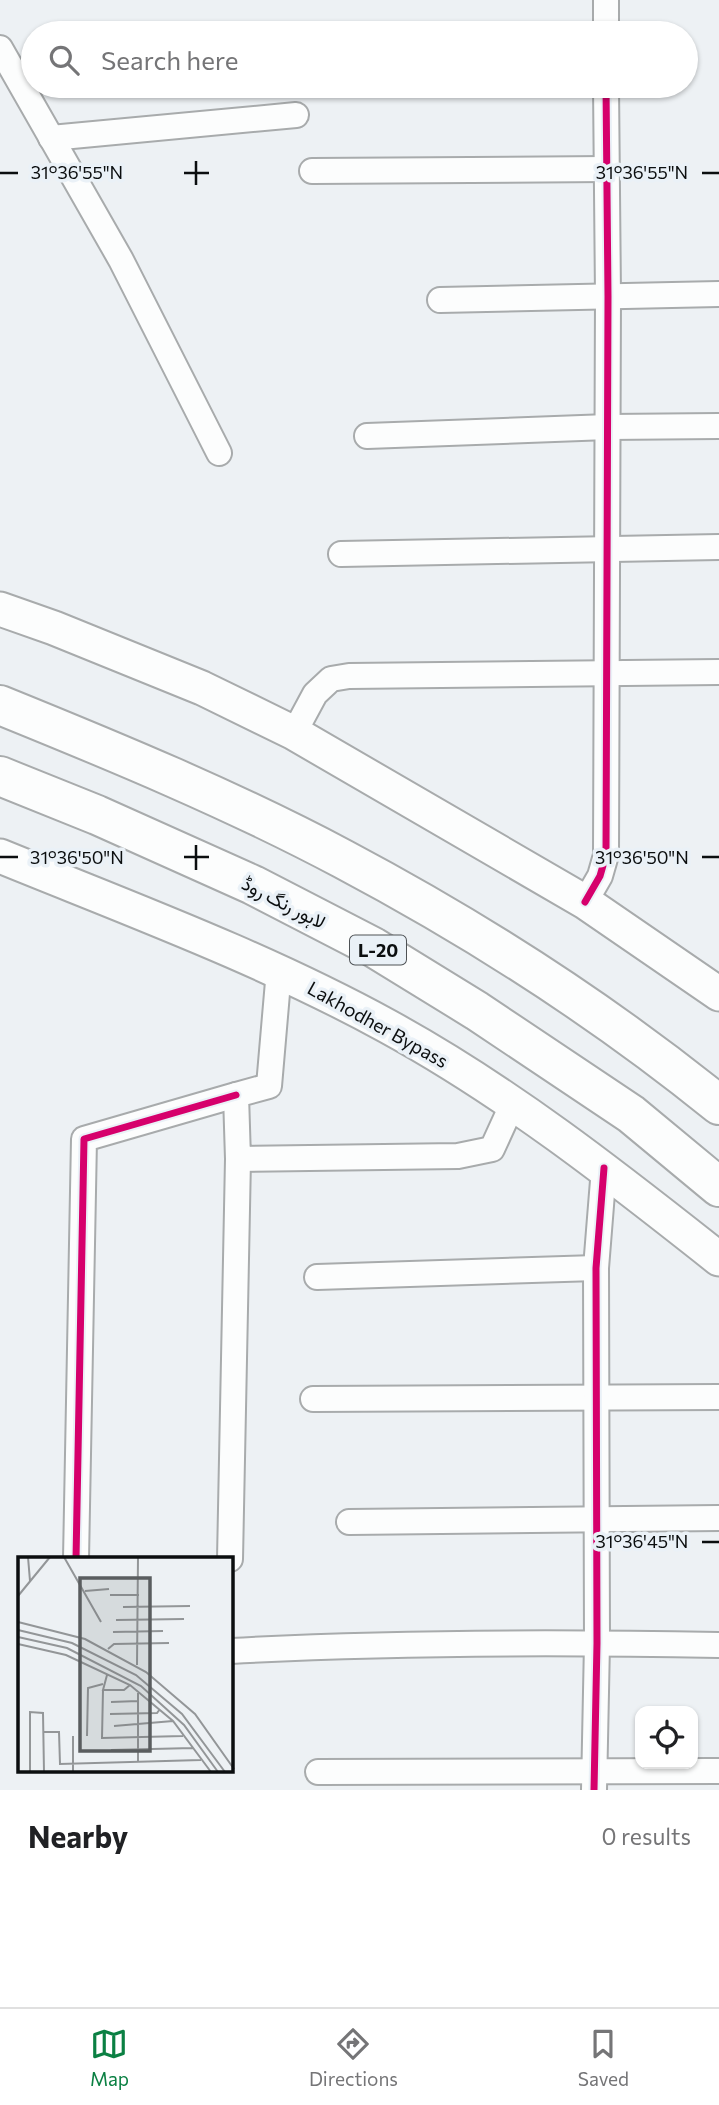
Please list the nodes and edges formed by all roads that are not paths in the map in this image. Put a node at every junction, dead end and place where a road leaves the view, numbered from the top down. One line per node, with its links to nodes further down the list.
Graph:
1 (606, 0): 2 (street)
2 (606, 21)
3 (0, 48): 4 (street)
4 (21, 85)
5 (28, 98): 8 (street)
6 (606, 98): 9 (street)
7 (296, 115): 8 (street)
8 (51, 138): 17 (street)
9 (607, 169): 10 (street); 12 (street)
10 (312, 171)
11 (719, 294): 12 (street)
12 (608, 296): 13 (street); 15 (street)
13 (440, 300)
14 (719, 426): 15 (street)
15 (608, 427): 16 (street); 19 (street)
16 (367, 436)
17 (219, 453)
18 (719, 547): 19 (street)
19 (607, 551): 20 (street); 23 (street)
20 (341, 554)
21 (0, 609): 25 (main road)
22 (719, 672): 23 (street)
23 (607, 674): 25 (street); 28 (street)
24 (0, 705): 33 (highway)
25 (294, 733): 28 (main road)
26 (0, 776): 36 (highway, لاہور رنگ روڈ / L-20)
27 (0, 856): 29 (main road, Lakhodher Bypass)
28 (585, 902): 30 (main road)
29 (279, 970): 31 (street); 32 (main road, Lakhodher Bypass)
30 (719, 994)
31 (236, 1095): 34 (street); 46 (street)
32 (513, 1103): 34 (street); 35 (main road, Lakhodher Bypass)
33 (719, 1105)
34 (238, 1159): 47 (street)
35 (604, 1168): 37 (main road, Lakhodher Bypass); 38 (street)
36 (719, 1187)
37 (719, 1259)
38 (596, 1268): 39 (street); 40 (street)
39 (317, 1277)
40 (596, 1397): 41 (street); 42 (street); 44 (street)
41 (719, 1397)
42 (313, 1399)
43 (719, 1518): 44 (street)
44 (596, 1520): 45 (street); 48 (street)
45 (349, 1522)
46 (76, 1557)
47 (230, 1557)
48 (597, 1643): 49 (street); 50 (street); 53 (street)
49 (719, 1645)
50 (233, 1651)
51 (719, 1771): 53 (street)
52 (318, 1772): 53 (street)
53 (594, 1781)

